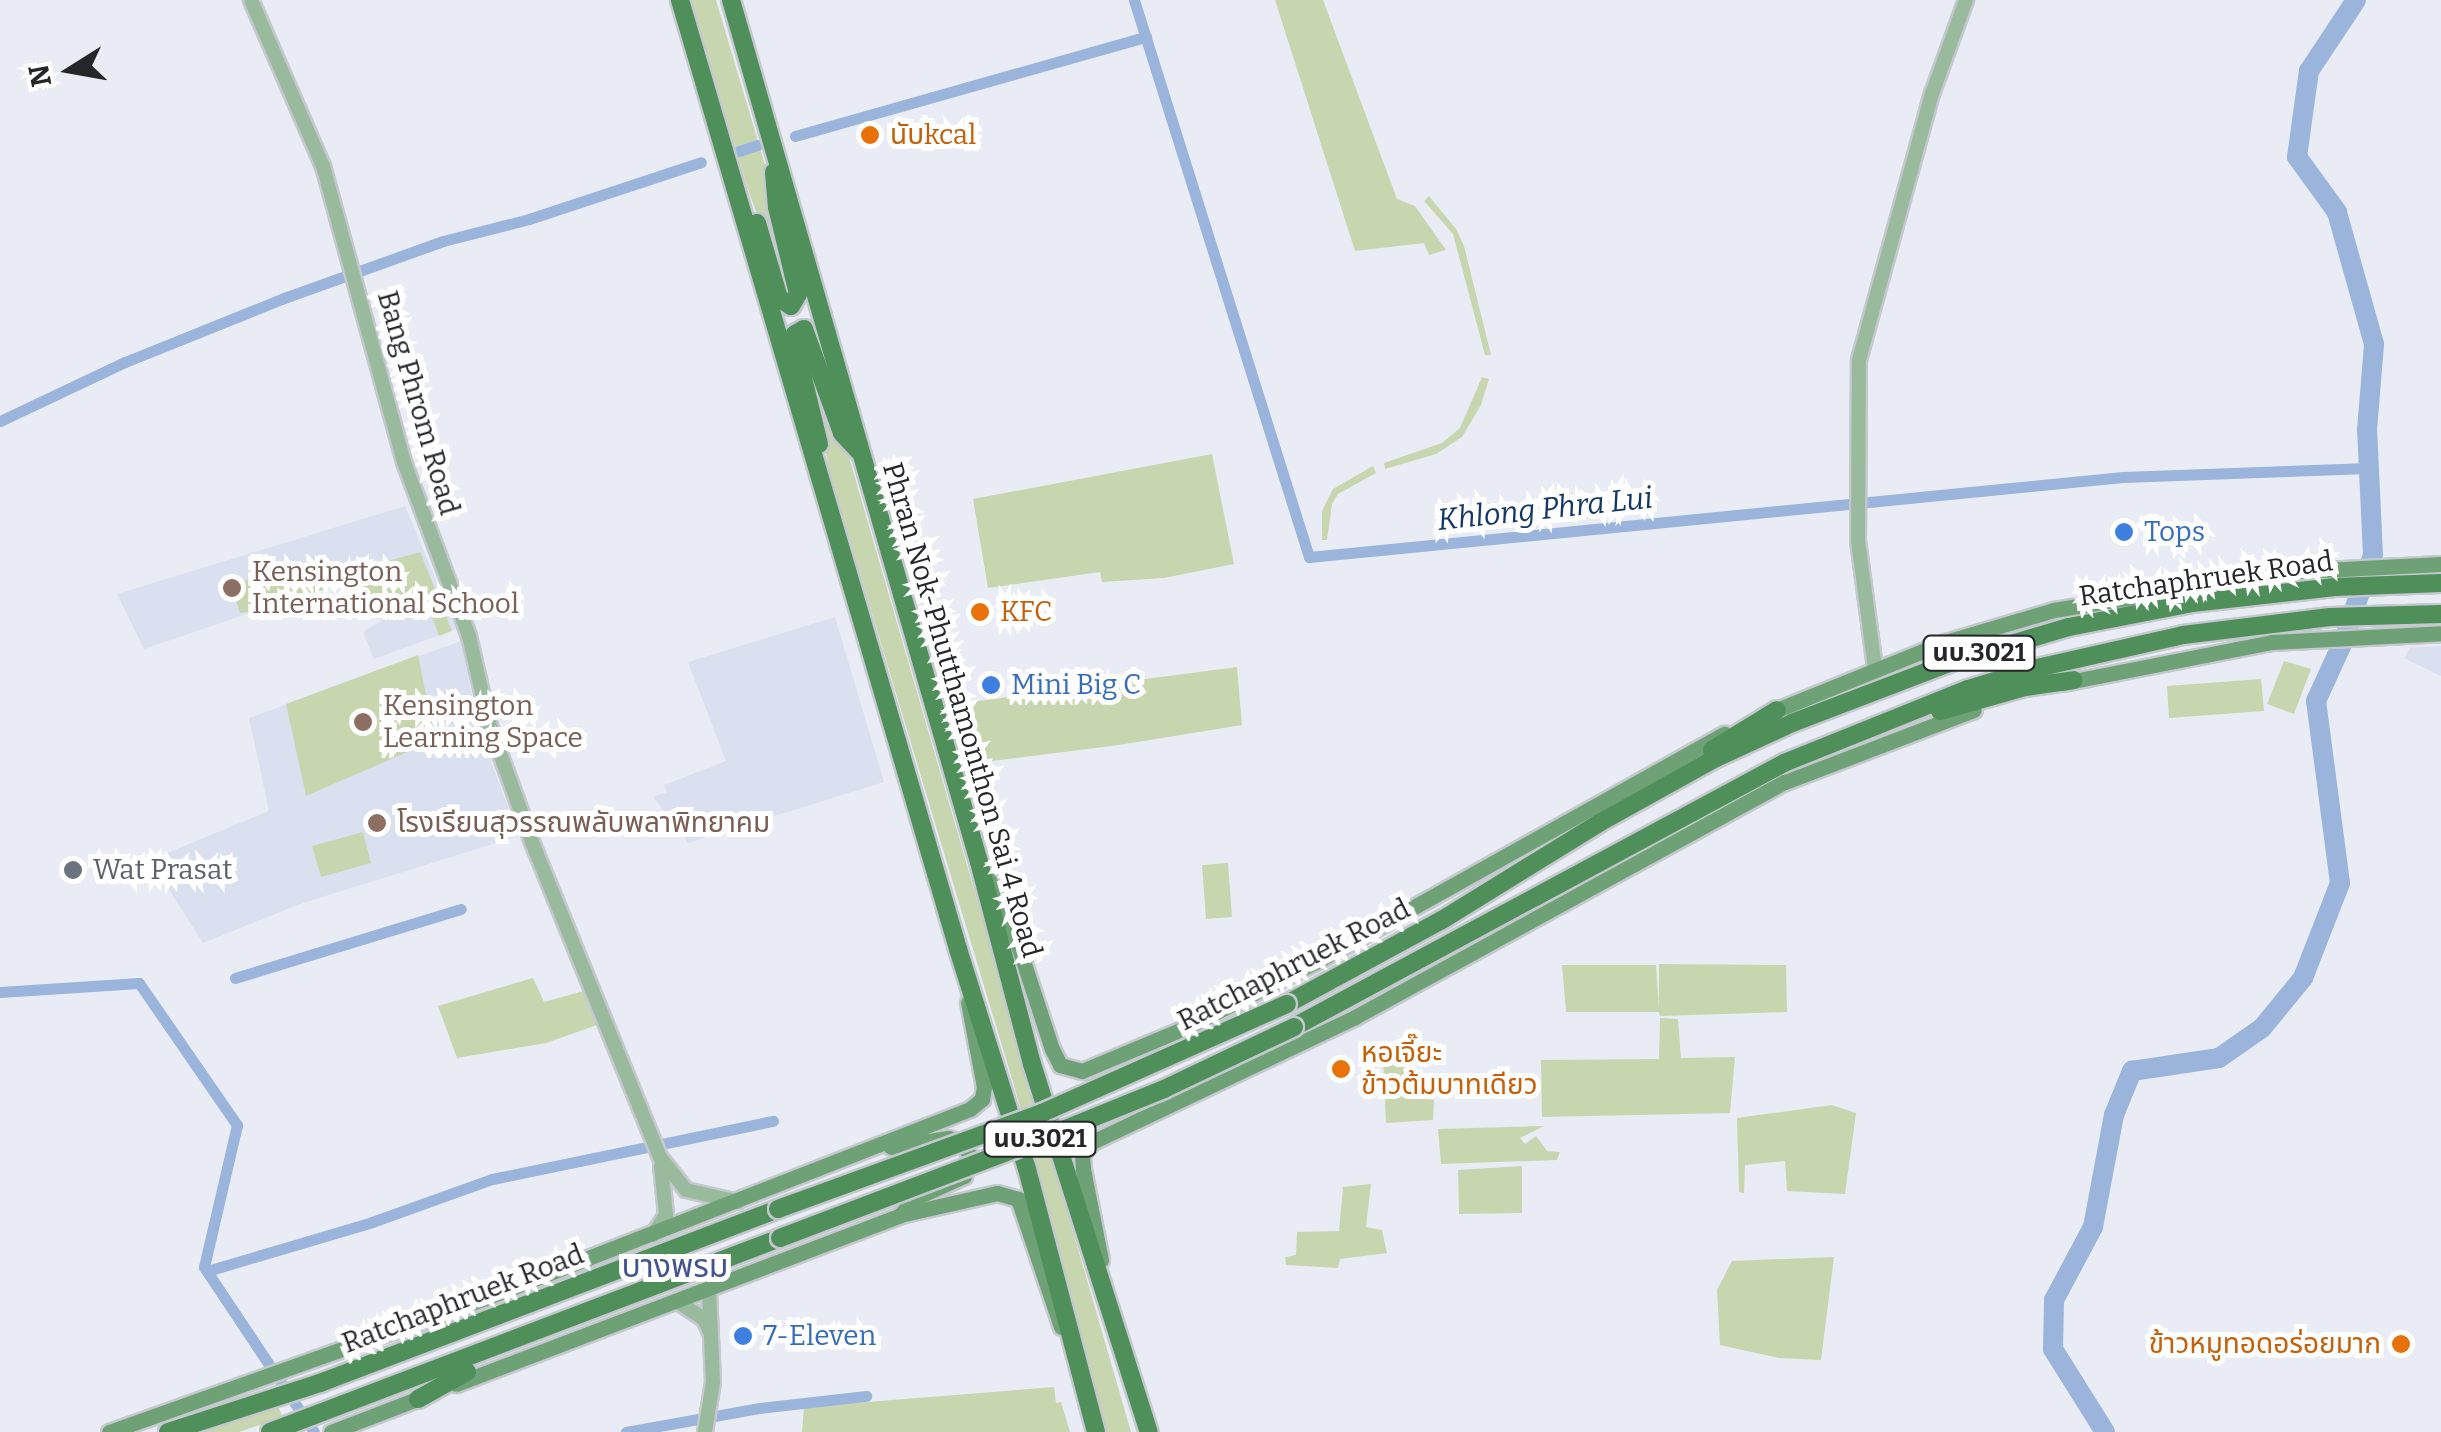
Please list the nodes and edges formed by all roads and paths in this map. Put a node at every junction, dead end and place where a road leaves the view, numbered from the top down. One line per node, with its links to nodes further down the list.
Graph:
1 (251, 0): 24 (street, Bang Phrom Road)
2 (680, 0): 6 (main road)
3 (731, 0): 5 (main road, Phran Nok-Phutthamonthon Sai 4 Road)
4 (1966, 0): 14 (street)
5 (776, 152): 6 (main road); 7 (main road, Phran Nok-Phutthamonthon Sai 4 Road)
6 (732, 178): 8 (main road)
7 (861, 452): 8 (main road); 19 (main road, Phran Nok-Phutthamonthon Sai 4 Road)
8 (817, 469): 20 (main road)
9 (2441, 564): 10 (main road, Ratchaphruek Road / นบ.3021)
10 (2398, 574): 11 (main road, Ratchaphruek Road / นบ.3021); 14 (main road, Ratchaphruek Road / นบ.3021); 18 (main road, Ratchaphruek Road / นบ.3021)
11 (2441, 583)
12 (2441, 614): 17 (main road, Ratchaphruek Road / นบ.3021)
13 (2441, 633): 15 (main road, นบ.3021)
14 (1875, 668): 16 (main road, Ratchaphruek Road / นบ.3021)
15 (2074, 680): 17 (main road); 22 (main road, นบ.3021)
16 (1777, 710): 18 (main road); 21 (main road, Ratchaphruek Road / นบ.3021)
17 (1876, 723): 31 (main road, Ratchaphruek Road / นบ.3021, bridge)
18 (1645, 796): 37 (main road, Ratchaphruek Road / นบ.3021, bridge)
19 (979, 862): 21 (main road, Ratchaphruek Road / นบ.3021); 29 (main road, Phran Nok-Phutthamonthon Sai 4 Road)
20 (958, 949): 23 (main road, Ratchaphruek Road); 33 (main road)
21 (1187, 1027): 22 (main road)
22 (1207, 1086): 29 (main road, นบ.3021)
23 (878, 1146): 25 (main road, Ratchaphruek Road); 26 (main road)
24 (656, 1149): 25 (street, Bang Phrom Road); 27 (street, Bang Phrom Road)
25 (738, 1202): 27 (main road, Ratchaphruek Road)
26 (900, 1215): 28 (main road, นบ.3021); 33 (main road, นบ.3021)
27 (653, 1236): 36 (main road, Ratchaphruek Road)
28 (709, 1289): 30 (main road, นบ.3021); 32 (street)
29 (1107, 1293): 41 (main road, Phran Nok-Phutthamonthon Sai 4 Road)
30 (676, 1302): 32 (street); 34 (main road, นบ.3021)
31 (545, 1329): 34 (main road); 38 (main road, Ratchaphruek Road / นบ.3021)
32 (711, 1338): 39 (street)
33 (1083, 1387): 40 (main road)
34 (418, 1399): 35 (main road, นบ.3021)
35 (339, 1429)
36 (109, 1432)
37 (168, 1432)
38 (270, 1432)
39 (705, 1432)
40 (1096, 1432)
41 (1149, 1432)

